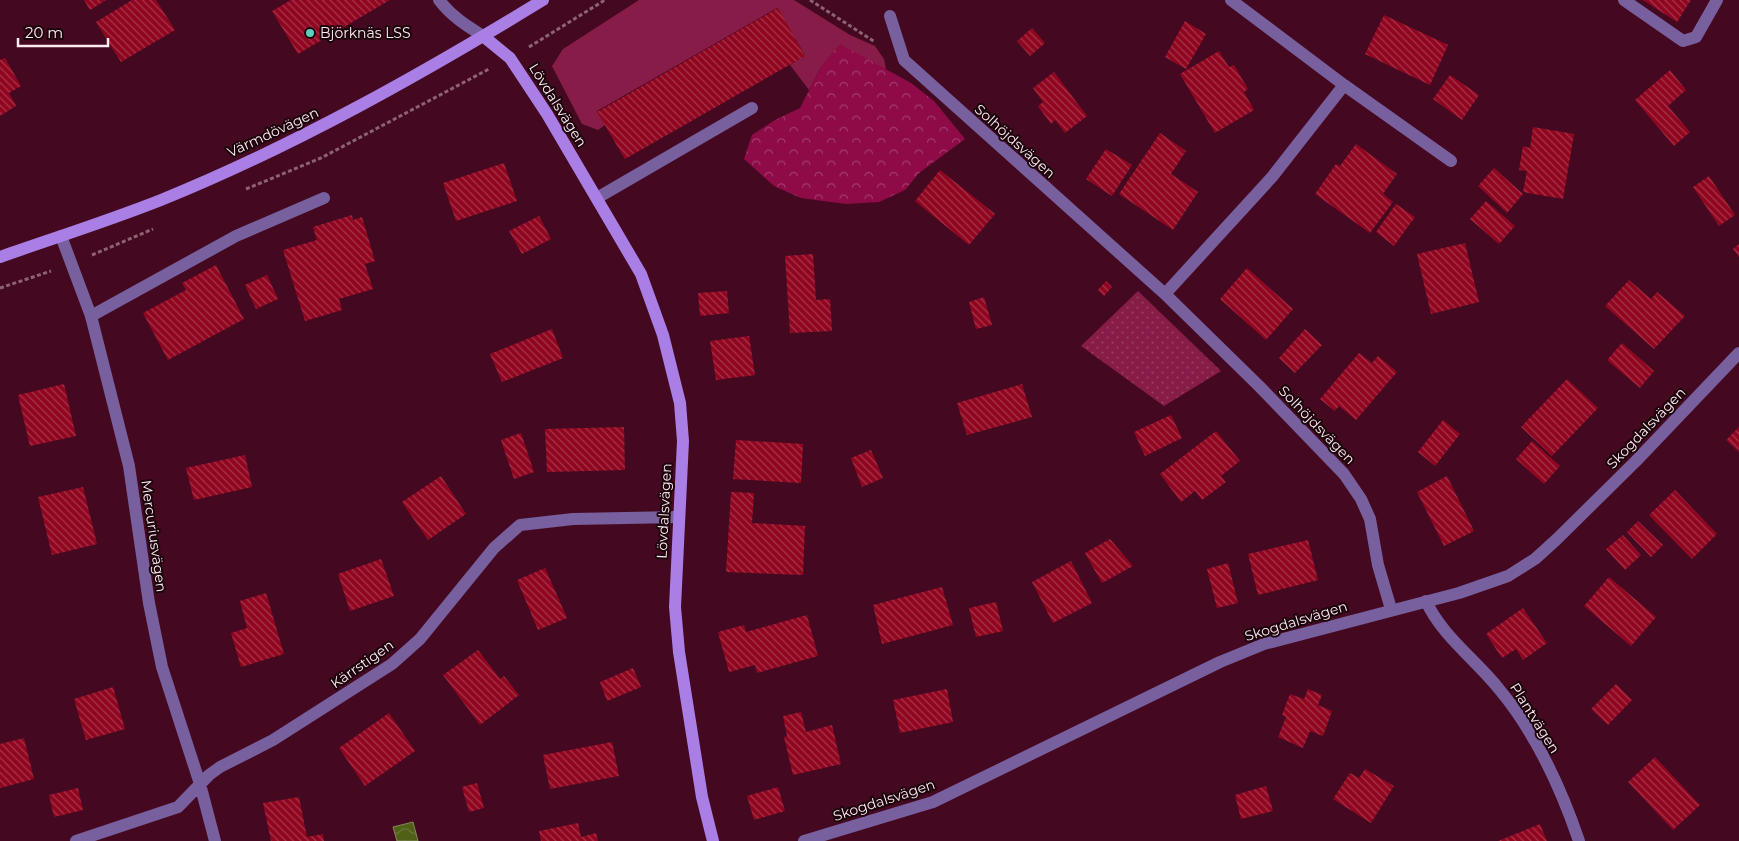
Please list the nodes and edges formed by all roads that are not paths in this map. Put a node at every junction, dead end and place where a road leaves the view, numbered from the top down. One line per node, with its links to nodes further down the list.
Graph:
1 (440, 0): 7 (street)
2 (543, 0): 7 (street, Värmdövägen)
3 (1231, 0): 8 (street)
4 (1624, 0): 5 (street)
5 (1718, 0)
6 (890, 16): 15 (street, Solhöjdsvägen)
7 (484, 36): 12 (street, Lövdalsvägen); 13 (street, Värmdövägen)
8 (1344, 85): 10 (street); 15 (street)
9 (752, 108): 12 (street)
10 (1451, 161)
11 (324, 198): 16 (street)
12 (596, 198): 18 (street, Lövdalsvägen)
13 (61, 236): 14 (street, Värmdövägen); 16 (street, Mercuriusvägen)
14 (0, 257)
15 (1165, 294): 20 (street, Solhöjdsvägen)
16 (91, 316): 21 (street, Mercuriusvägen)
17 (1739, 352): 19 (street, Skogdalsvägen)
18 (678, 517): 21 (street, Kärrstigen); 24 (street, Lövdalsvägen)
19 (1426, 601): 20 (street, Skogdalsvägen); 26 (street, Plantvägen)
20 (1391, 609): 25 (street, Skogdalsvägen)
21 (200, 784): 22 (street, Kärrstigen); 23 (street, Mercuriusvägen)
22 (76, 841)
23 (215, 841)
24 (713, 841)
25 (804, 841)
26 (1579, 841)

